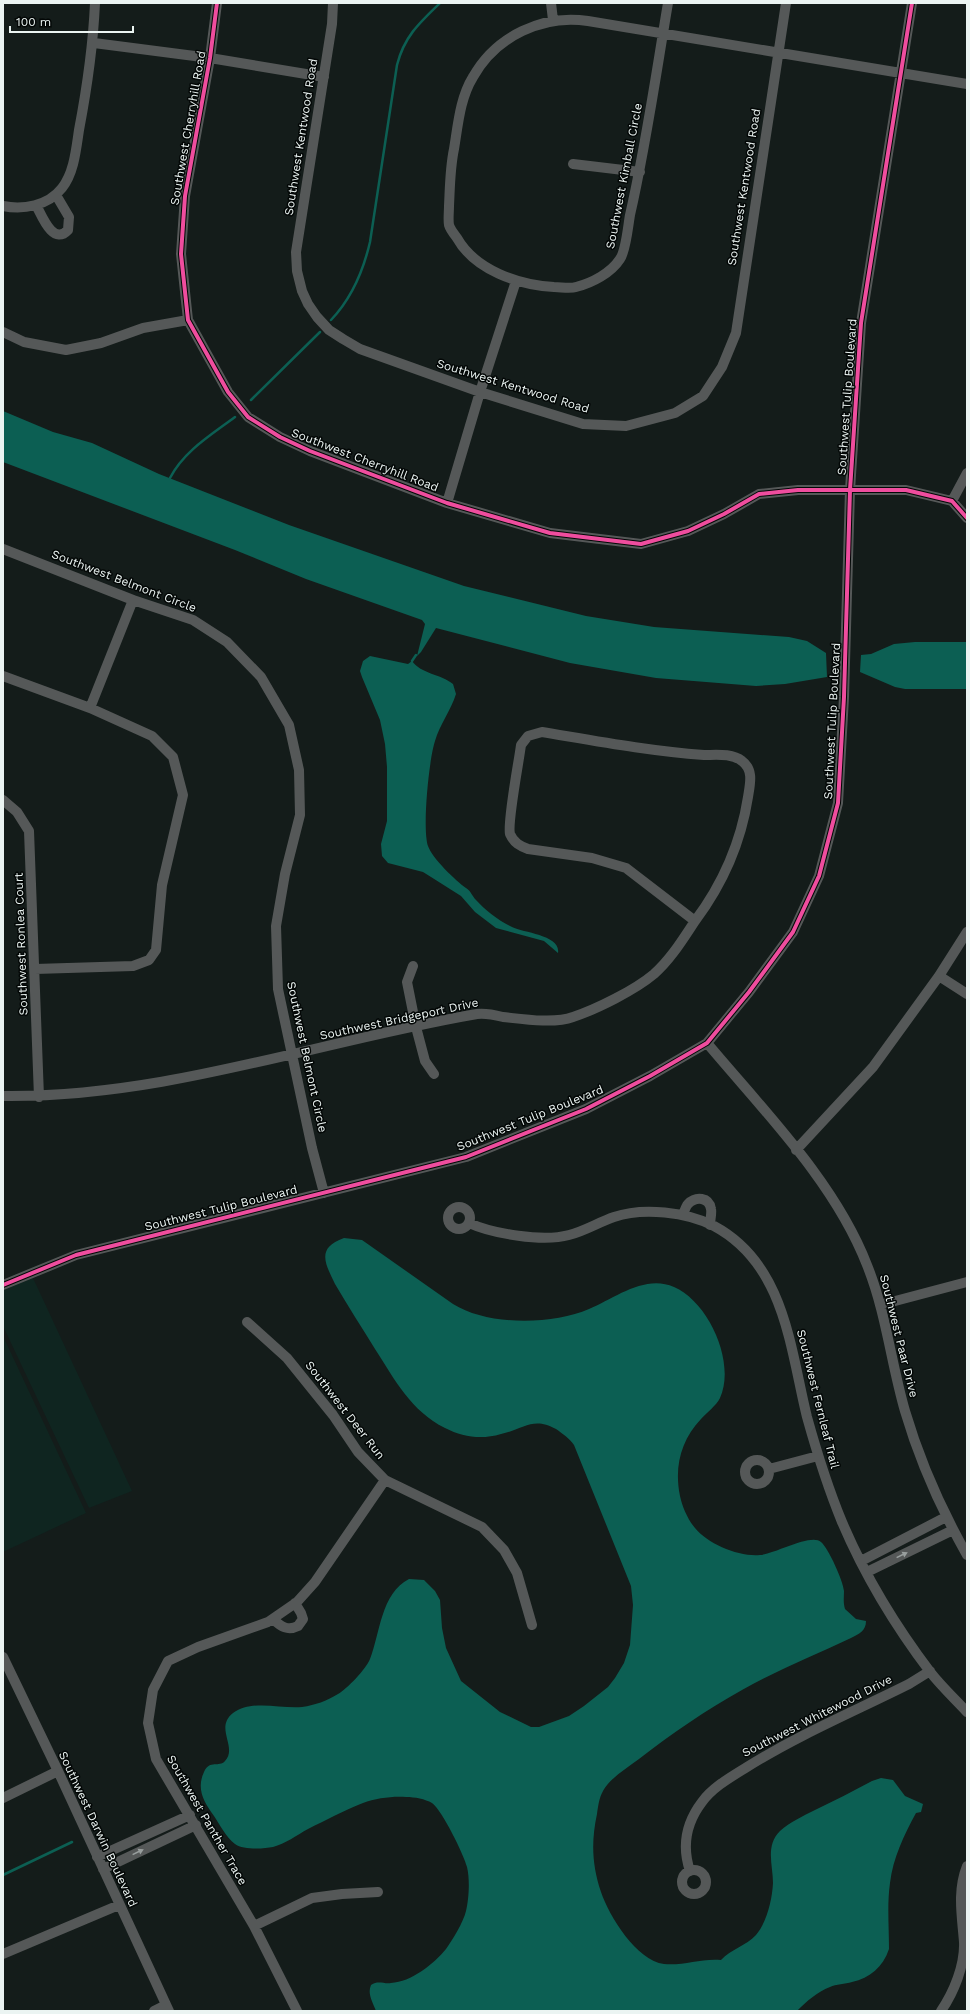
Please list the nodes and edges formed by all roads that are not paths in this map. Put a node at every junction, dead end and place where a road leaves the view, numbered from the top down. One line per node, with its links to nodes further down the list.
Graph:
1 (95, 3): 10 (street)
2 (217, 3): 12 (street, Southwest Cherryhill Road)
3 (333, 3): 14 (street, Southwest Kentwood Road)
4 (551, 3): 8 (street)
5 (668, 3): 9 (street)
6 (786, 3): 11 (street, Southwest Kentwood Road)
7 (912, 3): 13 (street, Southwest Tulip Boulevard)
8 (553, 20): 9 (street, Southwest Kimball Circle); 21 (street, Southwest Kimball Circle)
9 (663, 34): 11 (street, Southwest Kimball Circle); 17 (street, Southwest Kimball Circle)
10 (94, 43): 12 (street); 18 (street)
11 (778, 54): 13 (street, Southwest Kimball Circle); 24 (street, Southwest Kentwood Road)
12 (210, 58): 14 (street); 22 (street, Southwest Cherryhill Road)
13 (901, 72): 15 (street, Southwest Kimball Circle); 26 (street, Southwest Tulip Boulevard)
14 (324, 77): 24 (street, Southwest Kentwood Road)
15 (967, 84)
16 (573, 164): 17 (street)
17 (640, 172): 21 (street, Southwest Kimball Circle)
18 (56, 195): 19 (street); 19 (street)
19 (36, 205): 20 (street)
20 (3, 206)
21 (516, 281): 24 (street)
22 (188, 320): 23 (street); 28 (street, Southwest Cherryhill Road)
23 (3, 332)
24 (480, 392): 28 (street)
25 (967, 474): 27 (street)
26 (850, 490): 27 (street, Southwest Cherryhill Road); 28 (street, Southwest Cherryhill Road); 42 (street, Southwest Tulip Boulevard)
27 (952, 501): 29 (street)
28 (447, 503)
29 (967, 518)
30 (3, 549): 31 (street, Southwest Belmont Circle)
31 (133, 600): 33 (street); 43 (street, Southwest Belmont Circle)
32 (3, 676): 33 (street)
33 (90, 708): 38 (street)
34 (3, 800): 38 (street, Southwest Ronlea Court)
35 (695, 921): 35 (street, Southwest Bridgeport Drive); 41 (street, Southwest Bridgeport Drive)
36 (967, 932): 39 (street)
37 (412, 966): 41 (street)
38 (35, 970): 46 (street, Southwest Ronlea Court)
39 (939, 976): 40 (street); 47 (street)
40 (967, 994)
41 (416, 1027): 43 (street, Southwest Bridgeport Drive); 44 (street)
42 (707, 1043): 47 (street, Southwest Paar Drive); 48 (street, Southwest Tulip Boulevard)
43 (293, 1055): 46 (street, Southwest Bridgeport Drive); 48 (street, Southwest Belmont Circle)
44 (434, 1074)
45 (3, 1096): 46 (street, Southwest Bridgeport Drive)
46 (39, 1096)
47 (796, 1150): 54 (street, Southwest Paar Drive)
48 (324, 1193): 53 (street, Southwest Tulip Boulevard)
49 (683, 1215): 50 (street, Southwest Fernleaf Trail); 51 (street, Southwest Fernleaf Trail); 51 (street)
50 (469, 1223)
51 (710, 1225): 56 (street, Southwest Fernleaf Trail)
52 (967, 1282): 54 (street)
53 (3, 1285)
54 (880, 1305): 59 (street, Southwest Paar Drive)
55 (247, 1322): 58 (street, Southwest Deer Run)
56 (818, 1456): 57 (street); 62 (street, Southwest Fernleaf Trail)
57 (769, 1469)
58 (385, 1480): 64 (street, Southwest Panther Trace); 66 (street, Southwest Deer Run)
59 (946, 1518): 60 (street, Southwest Paar Drive); 62 (street)
60 (953, 1530): 61 (street, Southwest Paar Drive); 63 (street, one-way to 60)
61 (967, 1555)
62 (861, 1561): 63 (street, Southwest Fernleaf Trail)
63 (867, 1572): 68 (street, Southwest Fernleaf Trail)
64 (295, 1603): 65 (street, Southwest Panther Trace); 65 (street)
65 (273, 1619): 72 (street, Southwest Panther Trace)
66 (532, 1625)
67 (3, 1657): 70 (street, Southwest Darwin Boulevard)
68 (930, 1671): 69 (street, Southwest Fernleaf Trail); 79 (street, Southwest Whitewood Drive)
69 (967, 1712)
70 (58, 1771): 71 (street); 76 (street, Southwest Darwin Boulevard)
71 (3, 1798)
72 (190, 1815): 73 (street, Southwest Panther Trace); 74 (street)
73 (196, 1826): 75 (street); 82 (street, Southwest Panther Trace)
74 (151, 1834): 75 (street); 76 (street)
75 (156, 1844): 78 (street, one-way to 75)
76 (98, 1857): 78 (street, Southwest Darwin Boulevard)
77 (967, 1866): 87 (street)
78 (103, 1869): 81 (street, Southwest Darwin Boulevard)
79 (690, 1871)
80 (378, 1892): 82 (street)
81 (119, 1905): 83 (street); 84 (street, Southwest Darwin Boulevard)
82 (254, 1926): 86 (street, Southwest Panther Trace)
83 (3, 1954)
84 (168, 2008): 85 (street)
85 (154, 2011)
86 (297, 2011)
87 (941, 2011)

